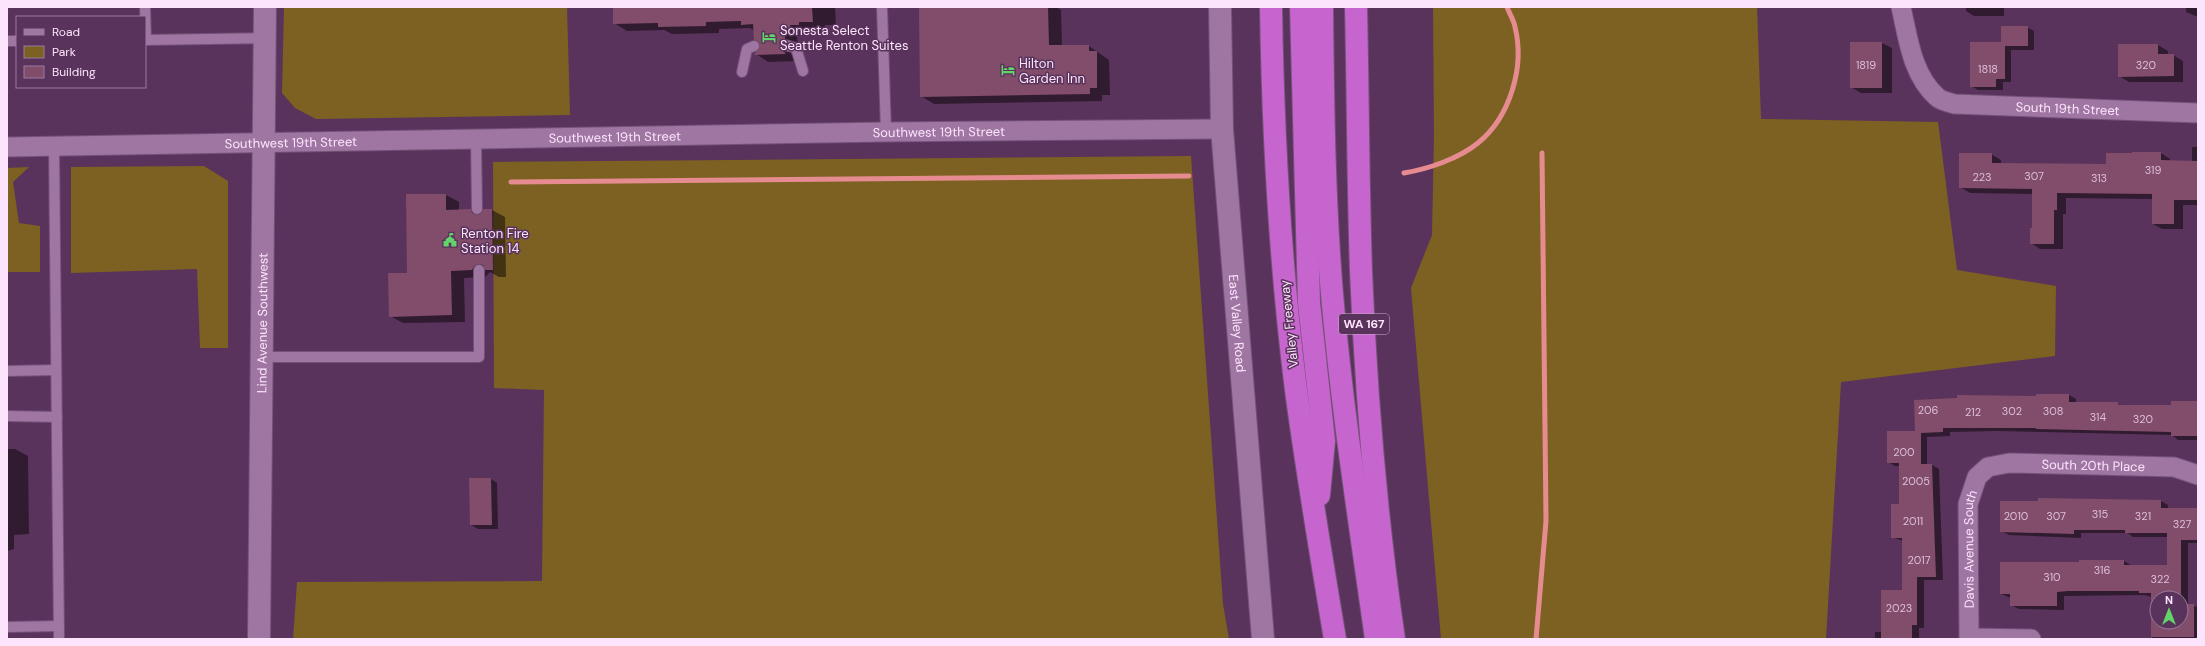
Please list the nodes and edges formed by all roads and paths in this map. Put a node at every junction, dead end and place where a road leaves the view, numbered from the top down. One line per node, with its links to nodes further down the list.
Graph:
1 (265, 7): 9 (main road, Lind Avenue Southwest)
2 (882, 7): 17 (lane)
3 (1220, 7): 16 (main road, East Valley Road)
4 (1271, 7): 31 (highway, Valley Freeway)
5 (1301, 7): 31 (highway)
6 (1322, 7): 38 (highway)
7 (1356, 7): 39 (highway, WA 167)
8 (1901, 7): 15 (street, South 19th Street)
9 (265, 38): 10 (lane); 19 (main road, Lind Avenue Southwest)
10 (146, 40)
11 (785, 45): 13 (lane)
12 (754, 46): 14 (lane)
13 (803, 71)
14 (742, 72)
15 (2198, 113)
16 (1222, 129): 17 (street, Southwest 19th Street); 36 (main road, East Valley Road)
17 (886, 132): 18 (street, Southwest 19th Street)
18 (476, 140): 19 (street, Southwest 19th Street); 22 (lane)
19 (265, 144): 21 (street, Southwest 19th Street); 24 (main road, Lind Avenue Southwest)
20 (7, 147): 21 (street, Southwest 19th Street)
21 (54, 147): 26 (lane)
22 (477, 209)
23 (479, 270): 24 (lane)
24 (262, 357): 35 (main road, Lind Avenue Southwest)
25 (7, 370): 26 (lane)
26 (56, 370): 28 (lane)
27 (7, 416): 28 (lane)
28 (57, 416): 32 (lane)
29 (1988, 467): 30 (street, South 20th Place); 40 (street, Davis Avenue South)
30 (2198, 475)
31 (1316, 526): 37 (highway, Valley Freeway)
32 (59, 626): 33 (lane); 34 (lane)
33 (7, 627)
34 (59, 639)
35 (259, 639)
36 (1263, 639)
37 (1335, 639)
38 (1376, 639)
39 (1394, 639)
40 (2031, 639)

